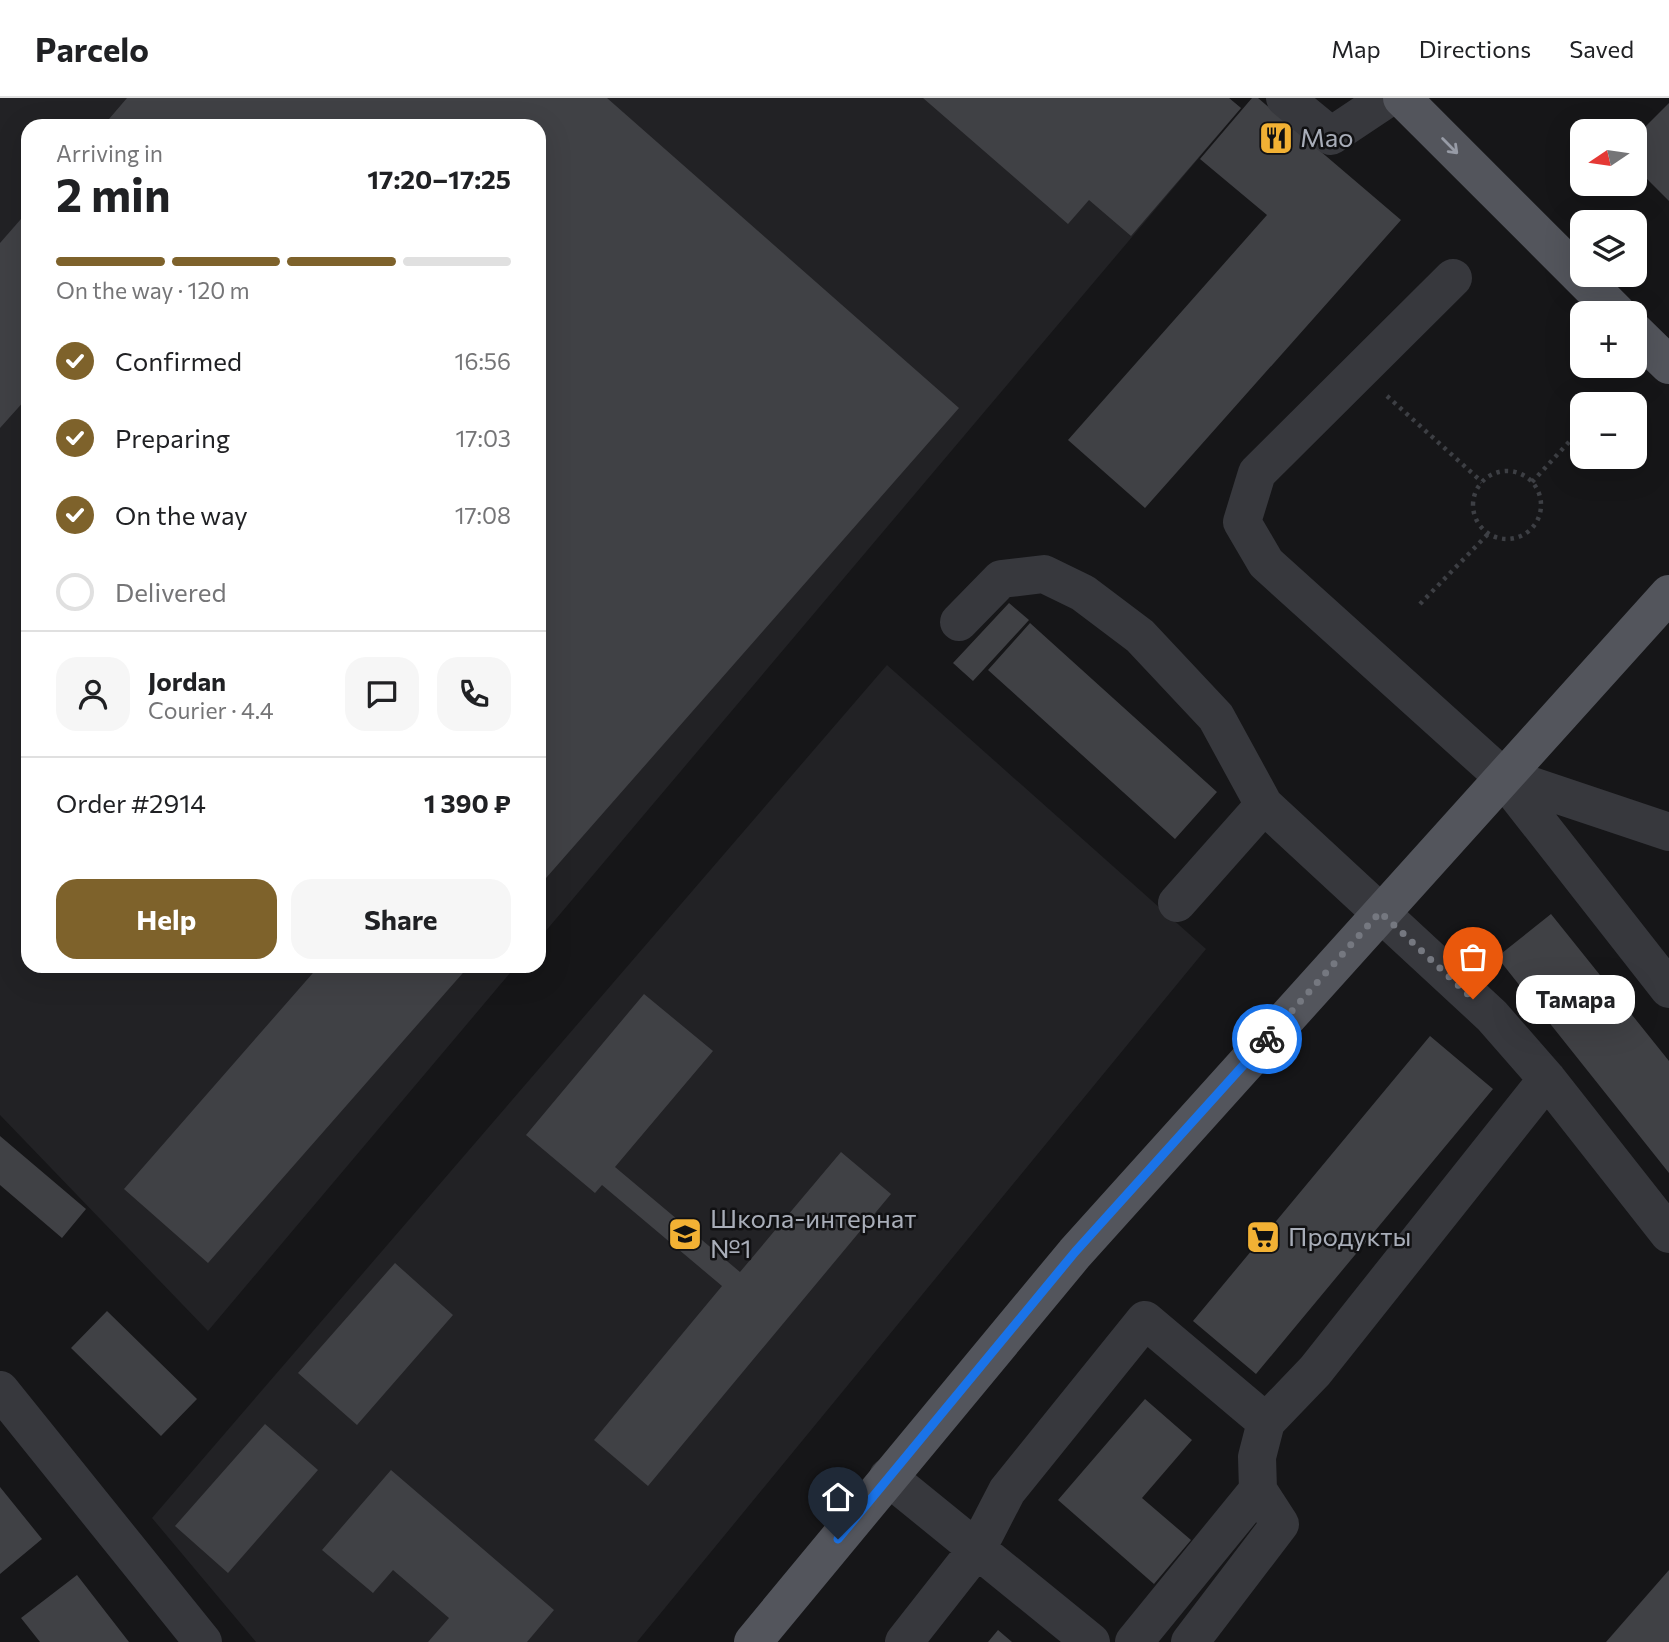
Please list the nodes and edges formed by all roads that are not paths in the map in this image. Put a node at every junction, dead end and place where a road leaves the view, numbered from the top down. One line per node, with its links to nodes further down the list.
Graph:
1 (1285, 98): 2 (street)
2 (1388, 98)
3 (1402, 98): 5 (main road, one-way to 5)
4 (1453, 278): 10 (street)
5 (1605, 301)
6 (1647, 344): 7 (main road)
7 (1669, 365)
8 (1669, 594): 10 (main road)
9 (959, 622): 11 (street)
10 (1502, 776): 12 (street); 14 (main road); 15 (street)
11 (1264, 805): 13 (street); 14 (street)
12 (1669, 832)
13 (1177, 903)
14 (1380, 912): 16 (street); 20 (main road)
15 (1669, 989)
16 (1547, 1079): 17 (street); 19 (street)
17 (1669, 1234)
18 (0, 1390): 23 (street)
19 (1266, 1422): 21 (street); 22 (street)
20 (888, 1477): 22 (street); 24 (main road)
21 (1258, 1490): 27 (street); 28 (street)
22 (976, 1549): 25 (street); 26 (street)
23 (203, 1642)
24 (753, 1642)
25 (904, 1642)
26 (1091, 1642)
27 (1133, 1642)
28 (1190, 1642)

